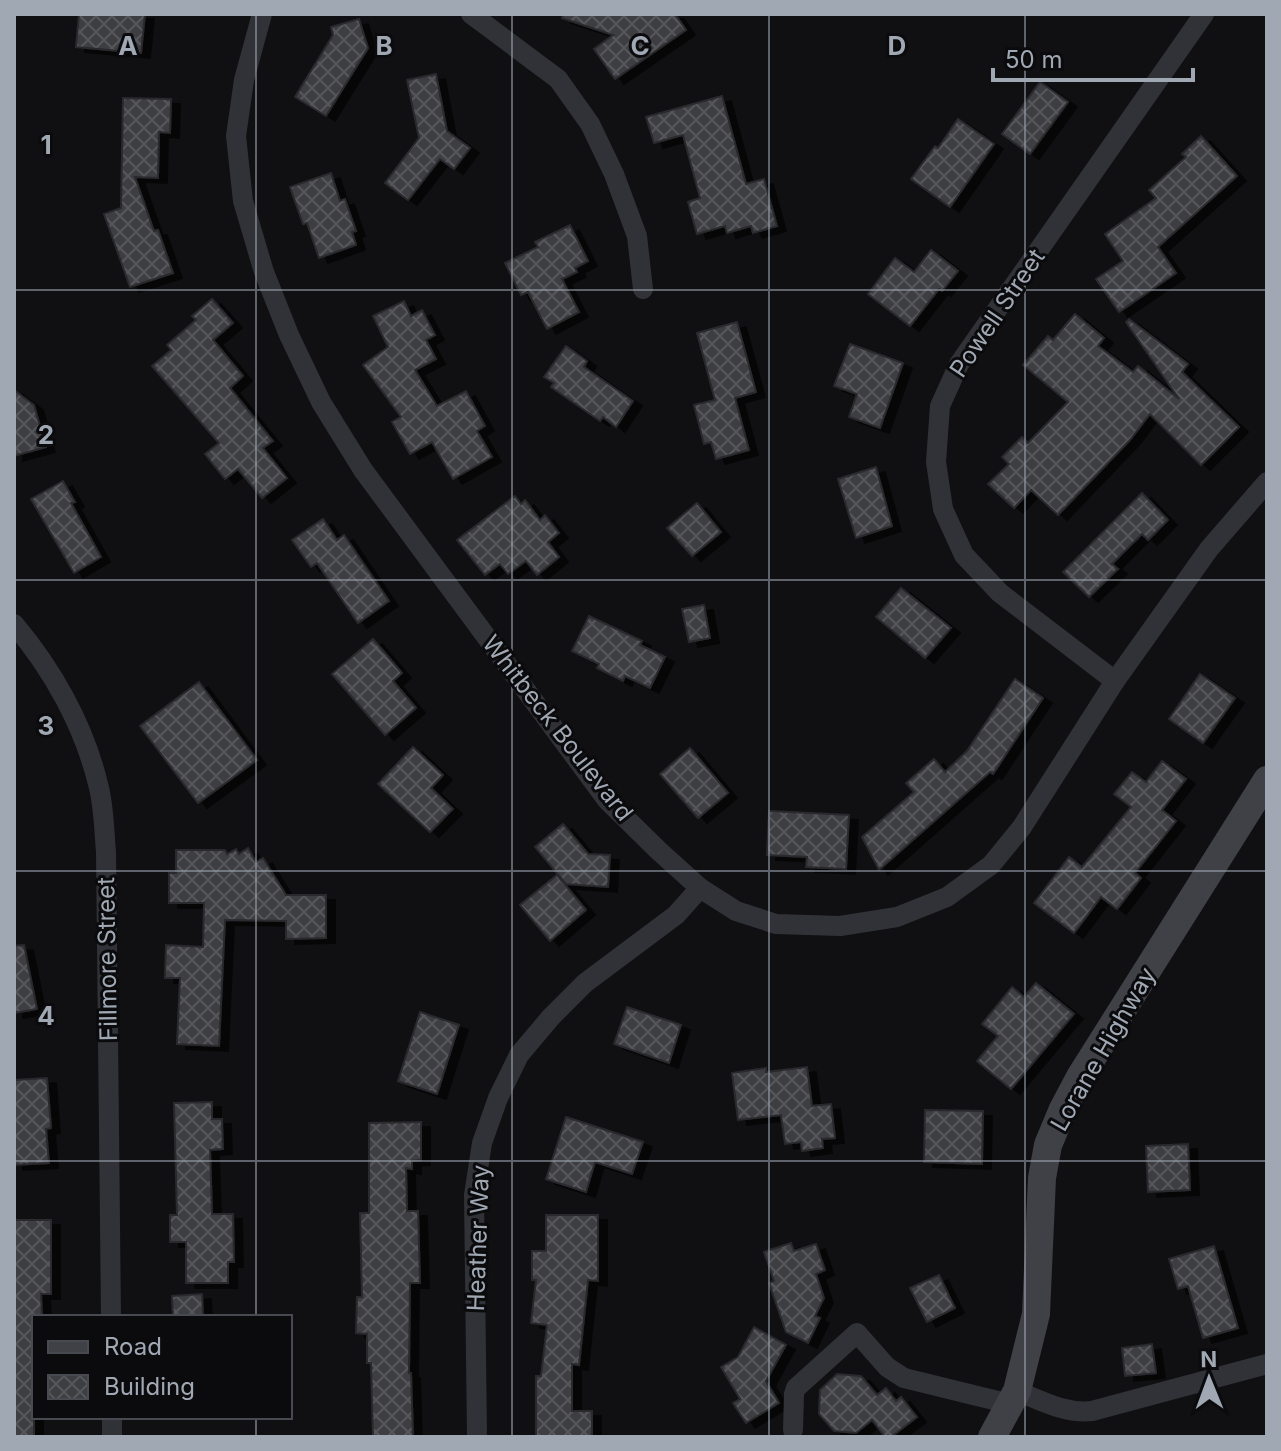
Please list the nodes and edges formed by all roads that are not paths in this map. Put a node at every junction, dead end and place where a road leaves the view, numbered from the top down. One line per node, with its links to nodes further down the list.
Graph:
1 (262, 14): 9 (street, Whitbeck Boulevard)
2 (471, 14): 4 (street)
3 (1204, 14): 7 (street, Powell Street)
4 (643, 289)
5 (1267, 482): 7 (street, Whitbeck Boulevard)
6 (14, 624): 10 (street, Fillmore Street)
7 (1115, 681): 9 (street, Whitbeck Boulevard)
8 (1267, 780): 12 (street, Lorane Highway)
9 (700, 888): 14 (street, Heather Way)
10 (111, 1315)
11 (1267, 1364): 12 (street)
12 (1013, 1397): 13 (street); 15 (street, Lorane Highway)
13 (793, 1430)
14 (477, 1437)
15 (992, 1437)

